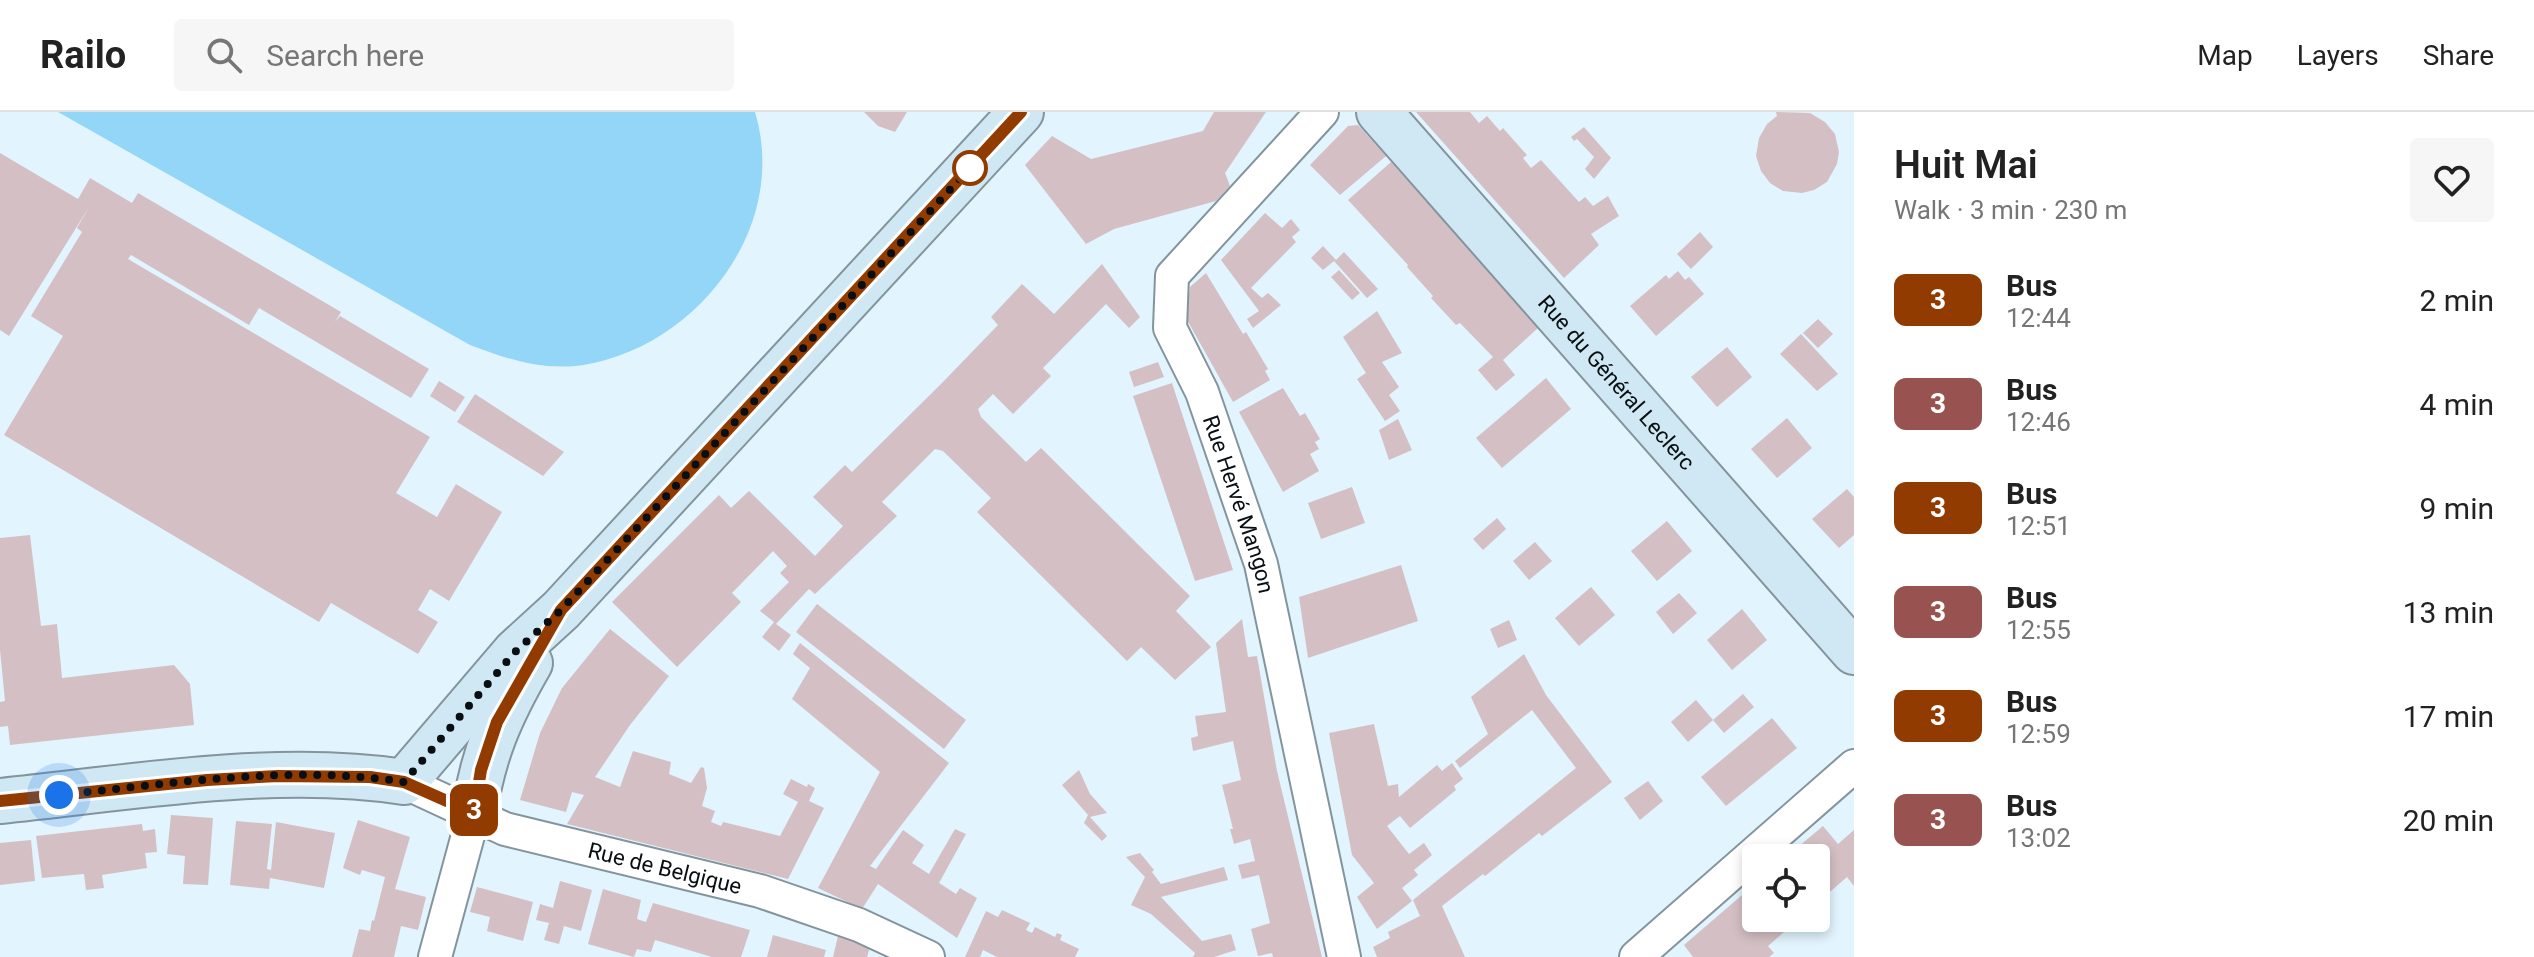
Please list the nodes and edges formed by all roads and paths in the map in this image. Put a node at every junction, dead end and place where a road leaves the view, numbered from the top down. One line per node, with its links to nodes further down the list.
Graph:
1 (1021, 112): 4 (street)
2 (1322, 112): 12 (street, Rue Hervé Mangon)
3 (1379, 112): 5 (street, Rue du Général Leclerc)
4 (561, 610): 7 (street); 9 (street)
5 (1854, 652)
6 (1854, 766): 13 (street)
7 (404, 782): 8 (street); 9 (street, Rue de Belgique)
8 (0, 801)
9 (474, 813): 10 (street); 11 (street, Rue de Belgique)
10 (435, 957)
11 (928, 957)
12 (1344, 957)
13 (1636, 957)

